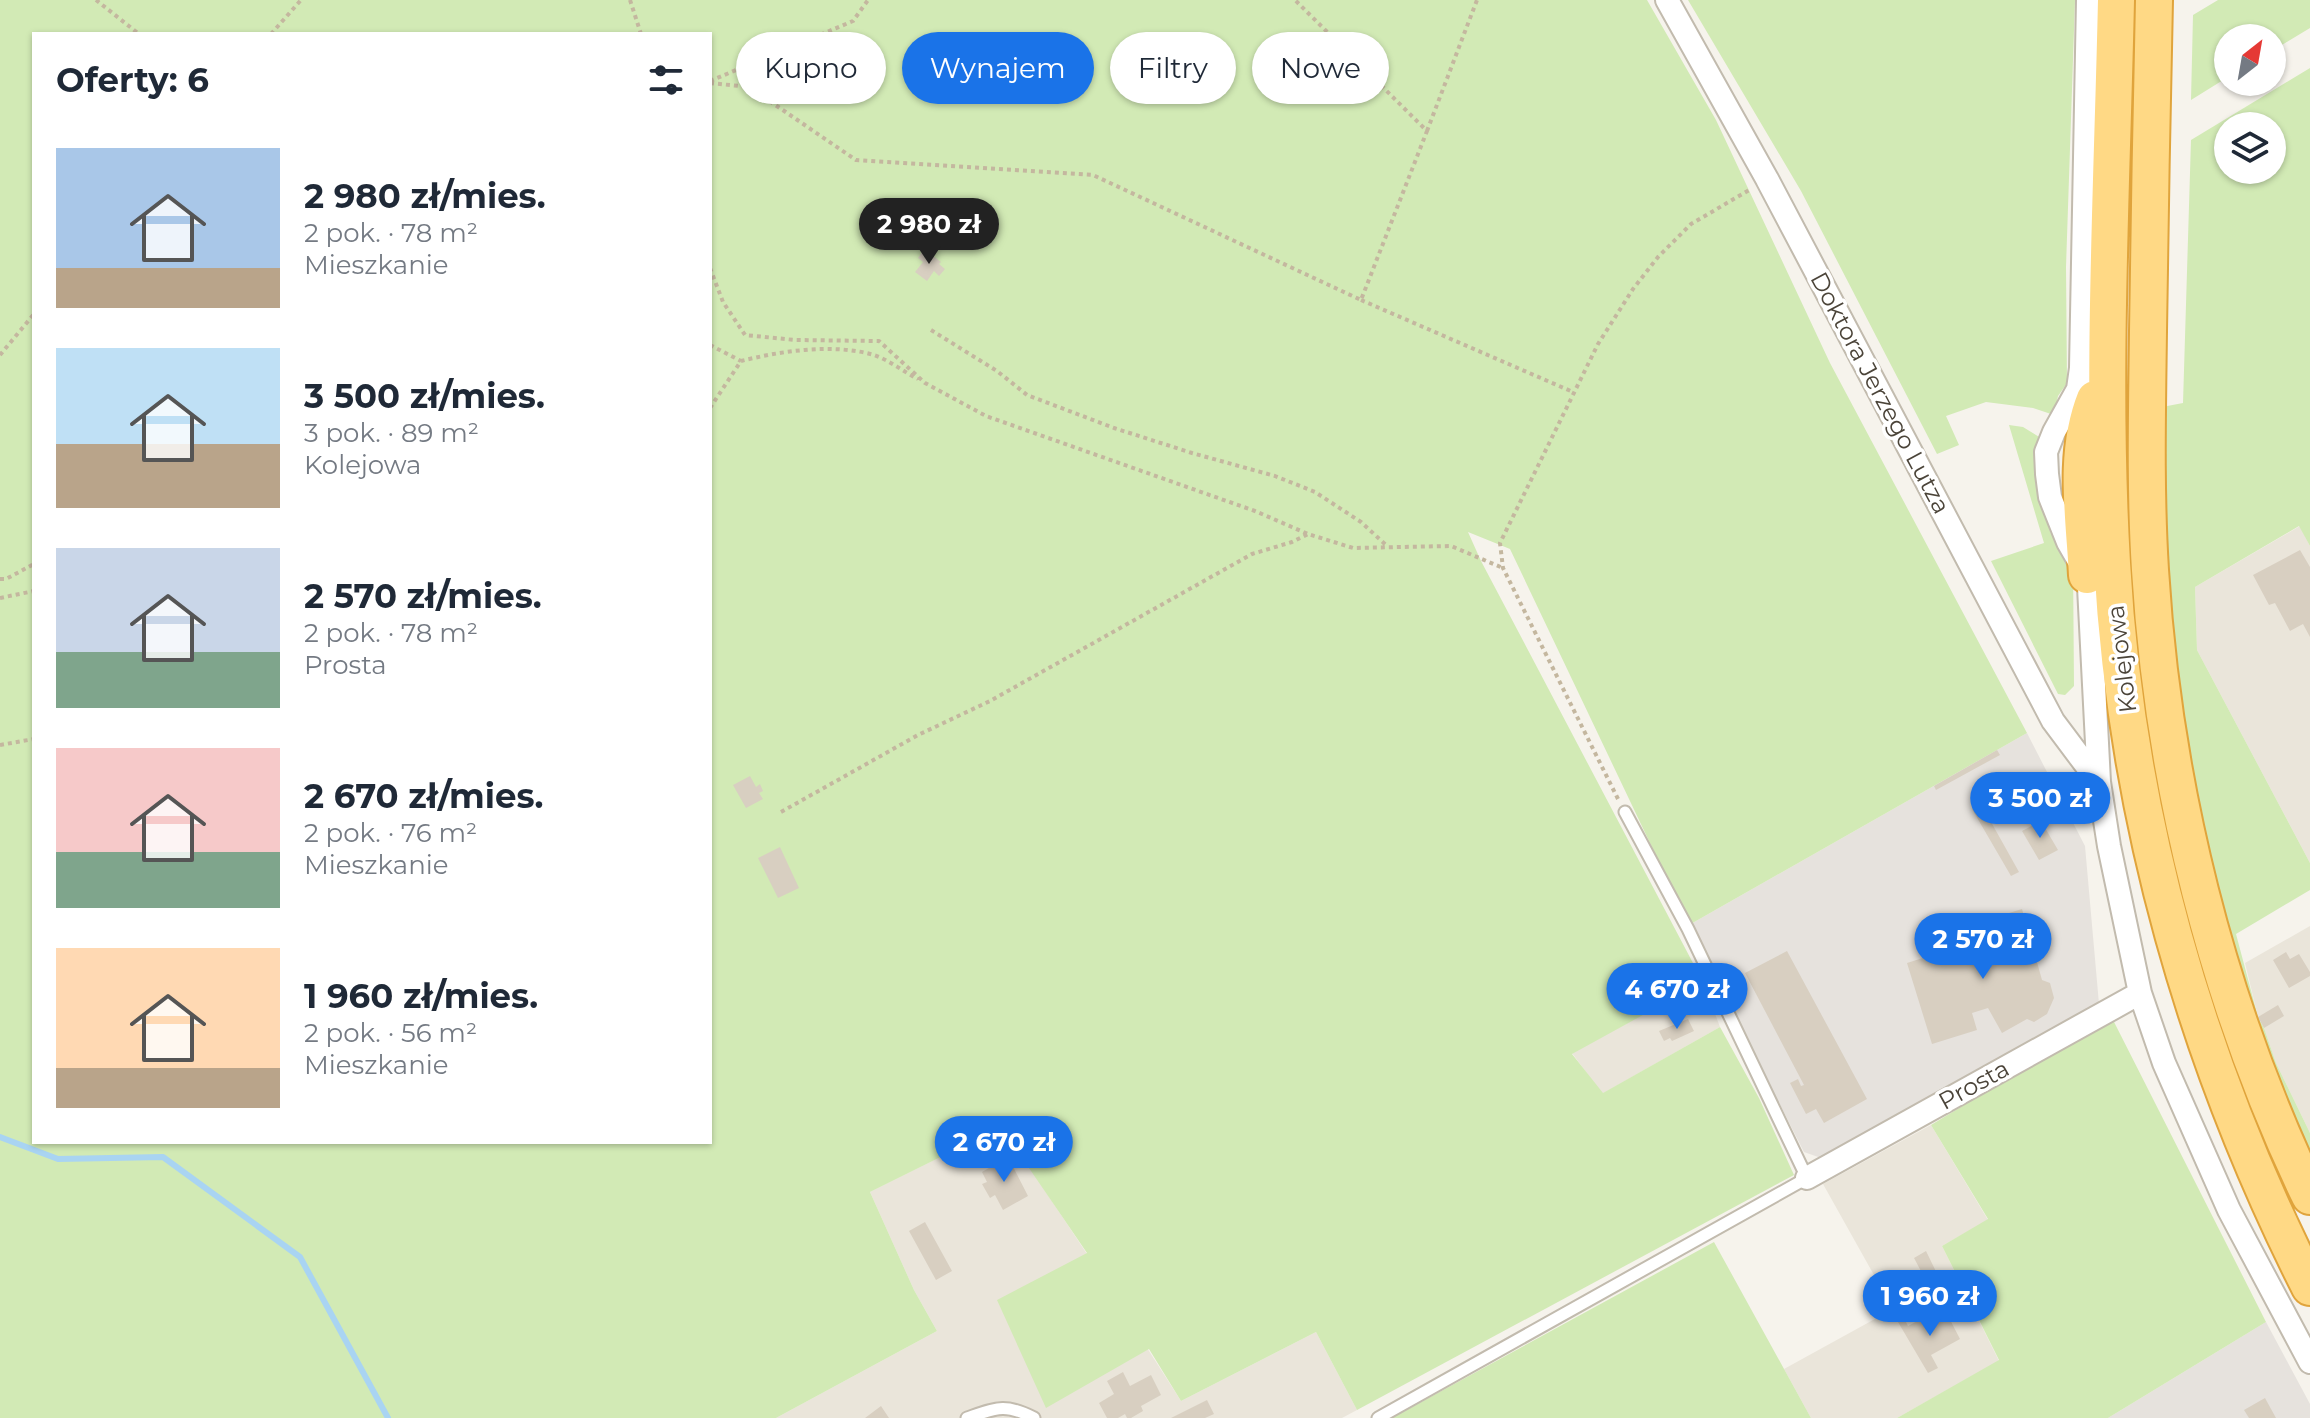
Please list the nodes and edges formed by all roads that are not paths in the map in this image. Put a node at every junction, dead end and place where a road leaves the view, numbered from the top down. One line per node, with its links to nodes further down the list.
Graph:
1 (1667, 0): 7 (street, Doktora Jerzego Lutza)
2 (2088, 0): 5 (street)
3 (2116, 0): 5 (highway, Kolejowa)
4 (2154, 0): 11 (highway, Kolejowa)
5 (2095, 366): 6 (highway); 12 (highway, Kolejowa)
6 (2087, 575): 7 (street, Kolejowa)
7 (2099, 782): 9 (street, Kolejowa)
8 (1625, 812): 10 (lane)
9 (2140, 993): 10 (street, Prosta); 13 (street, Kolejowa)
10 (1807, 1178): 16 (lane)
11 (2310, 1196)
12 (2310, 1287)
13 (2310, 1362)
14 (967, 1418): 15 (lane)
15 (1034, 1418)
16 (1378, 1418)

